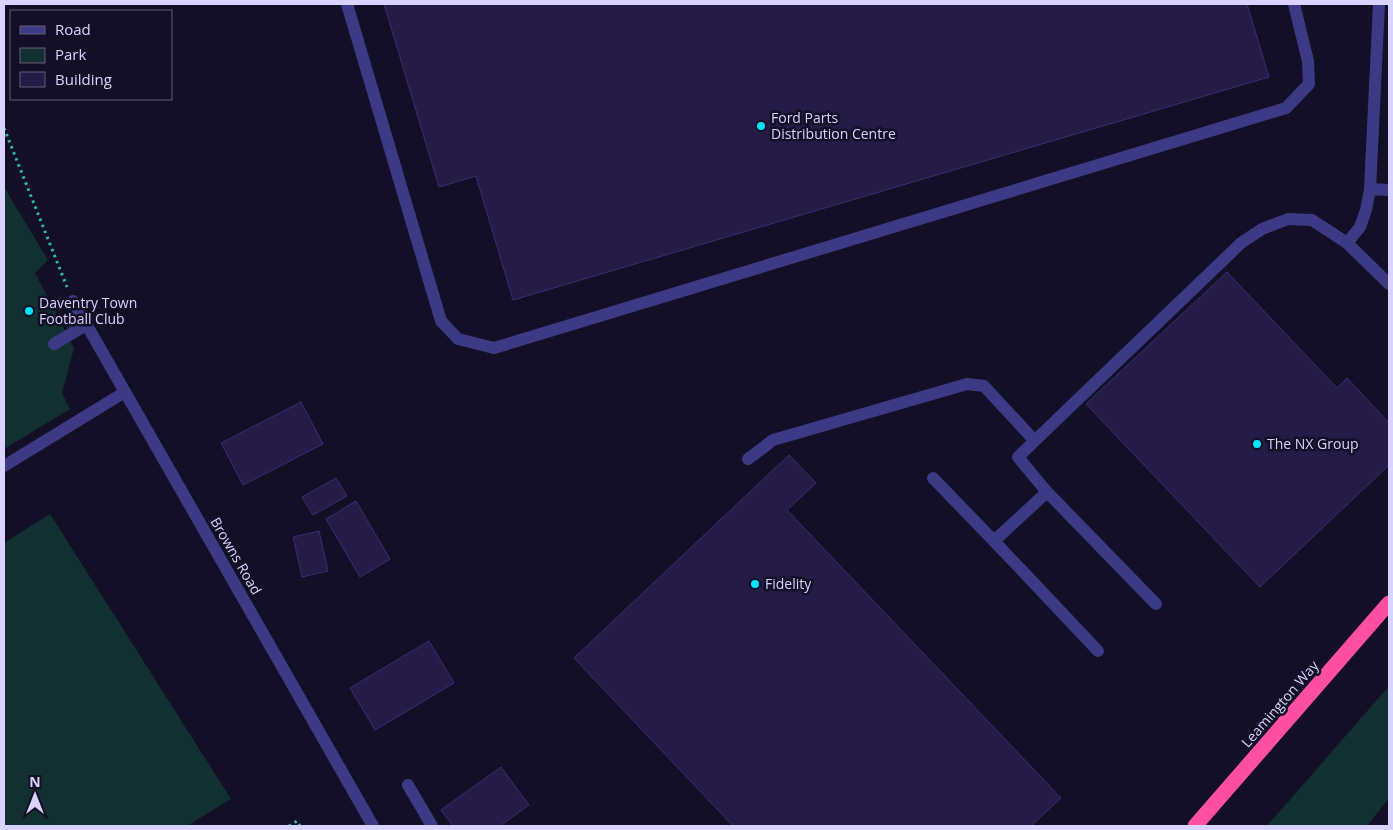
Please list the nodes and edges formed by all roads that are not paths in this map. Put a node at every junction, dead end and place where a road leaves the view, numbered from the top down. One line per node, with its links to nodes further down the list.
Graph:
1 (348, 4): 2 (street)
2 (1294, 4)
3 (1379, 4): 4 (street)
4 (1370, 189): 5 (street); 6 (street)
5 (1389, 190)
6 (1346, 243): 7 (street); 12 (street)
7 (1389, 284)
8 (72, 301): 9 (street, Browns Road)
9 (86, 326): 10 (street); 11 (street, Browns Road)
10 (54, 344)
11 (124, 392): 14 (street); 22 (street, Browns Road)
12 (1034, 440): 13 (street); 16 (street)
13 (748, 459)
14 (4, 466)
15 (933, 478): 17 (street)
16 (1047, 492): 17 (street); 19 (street)
17 (994, 540): 20 (street)
18 (1389, 603): 24 (highway, Leamington Way)
19 (1156, 604)
20 (1098, 651)
21 (408, 785): 23 (street)
22 (373, 826)
23 (432, 826)
24 (1195, 826)

